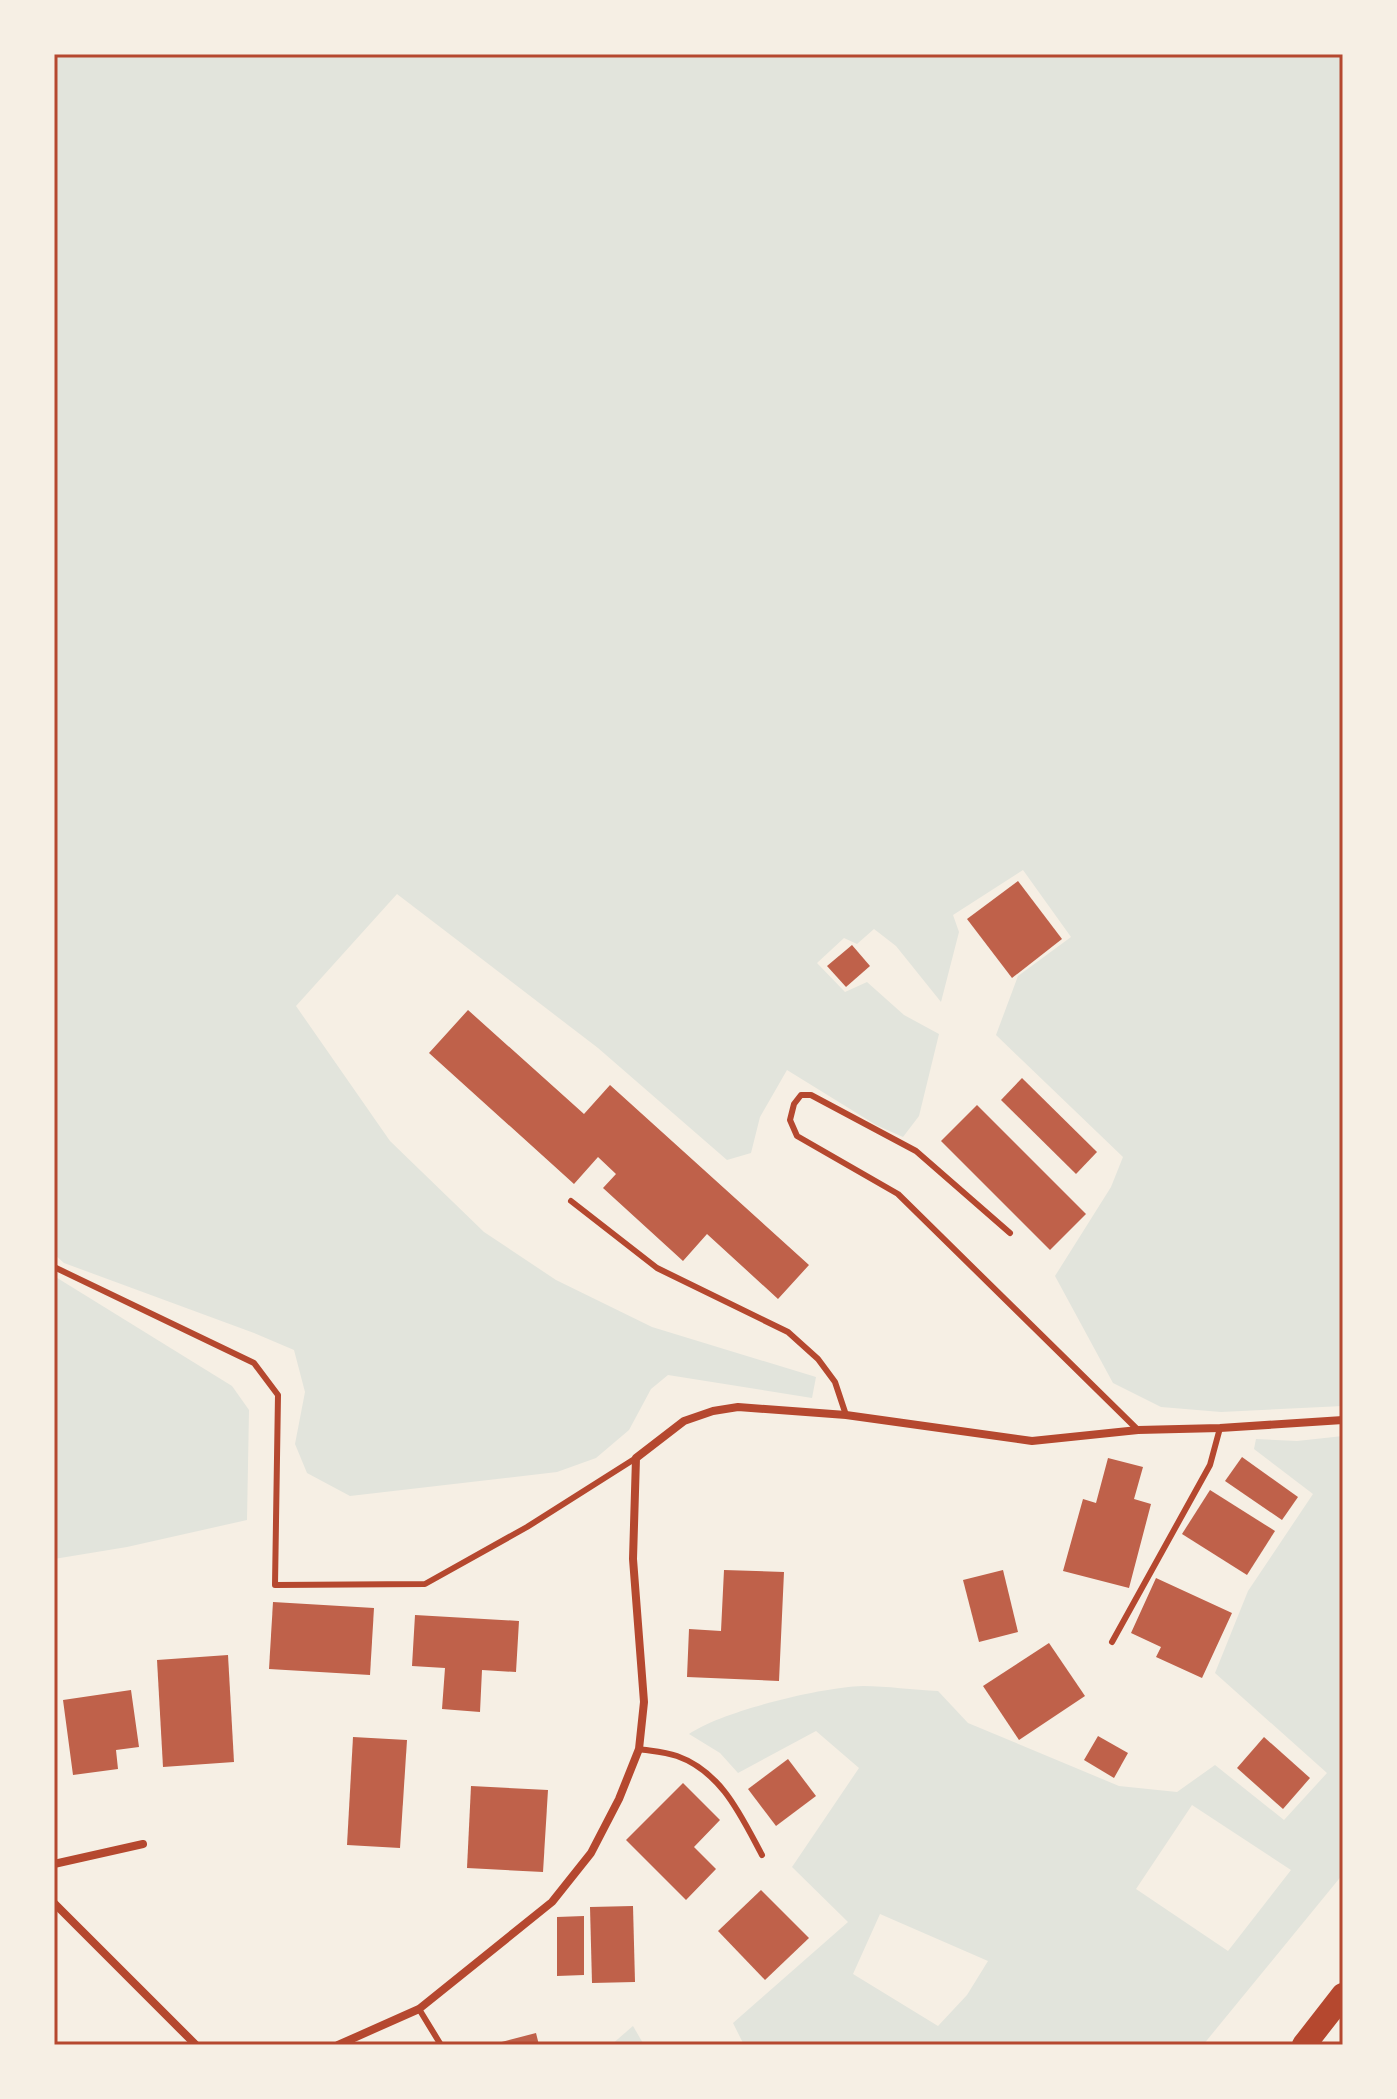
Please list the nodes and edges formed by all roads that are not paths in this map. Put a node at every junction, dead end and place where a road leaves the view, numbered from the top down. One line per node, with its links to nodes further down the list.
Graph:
1 (571, 1201): 4 (lane)
2 (1010, 1233): 7 (lane)
3 (54, 1267): 8 (lane)
4 (846, 1415): 7 (street); 8 (street)
5 (1343, 1420): 6 (street)
6 (1220, 1428): 7 (street); 9 (lane)
7 (1138, 1430)
8 (636, 1458): 10 (street)
9 (1112, 1642)
10 (639, 1749): 12 (lane); 16 (street)
11 (143, 1844): 13 (street)
12 (762, 1855)
13 (54, 1864)
14 (54, 1903): 17 (street)
15 (1343, 1995): 20 (highway)
16 (419, 2009): 18 (street); 19 (lane)
17 (196, 2045)
18 (338, 2045)
19 (441, 2045)
20 (1304, 2045)

